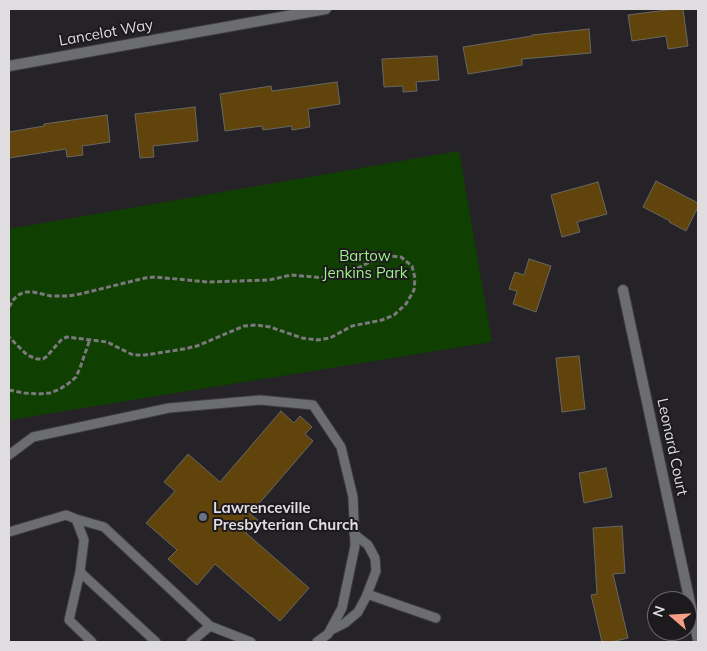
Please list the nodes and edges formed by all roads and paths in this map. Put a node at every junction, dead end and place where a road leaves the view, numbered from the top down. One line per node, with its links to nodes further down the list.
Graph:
1 (326, 9): 2 (street, Lancelot Way)
2 (9, 66)
3 (623, 290): 17 (street, Leonard Court)
4 (9, 307): 6 (path)
5 (9, 337): 6 (path)
6 (90, 339): 7 (path)
7 (9, 390)
8 (9, 455): 11 (lane)
9 (76, 519): 10 (lane); 12 (lane); 15 (lane)
10 (9, 532)
11 (354, 534): 13 (lane); 16 (lane)
12 (80, 572): 18 (lane); 19 (lane)
13 (367, 594): 14 (lane); 16 (lane)
14 (436, 618)
15 (210, 626): 20 (lane); 21 (lane)
16 (331, 630): 22 (lane)
17 (698, 640)
18 (92, 642)
19 (156, 642)
20 (191, 642)
21 (250, 642)
22 (316, 642)

